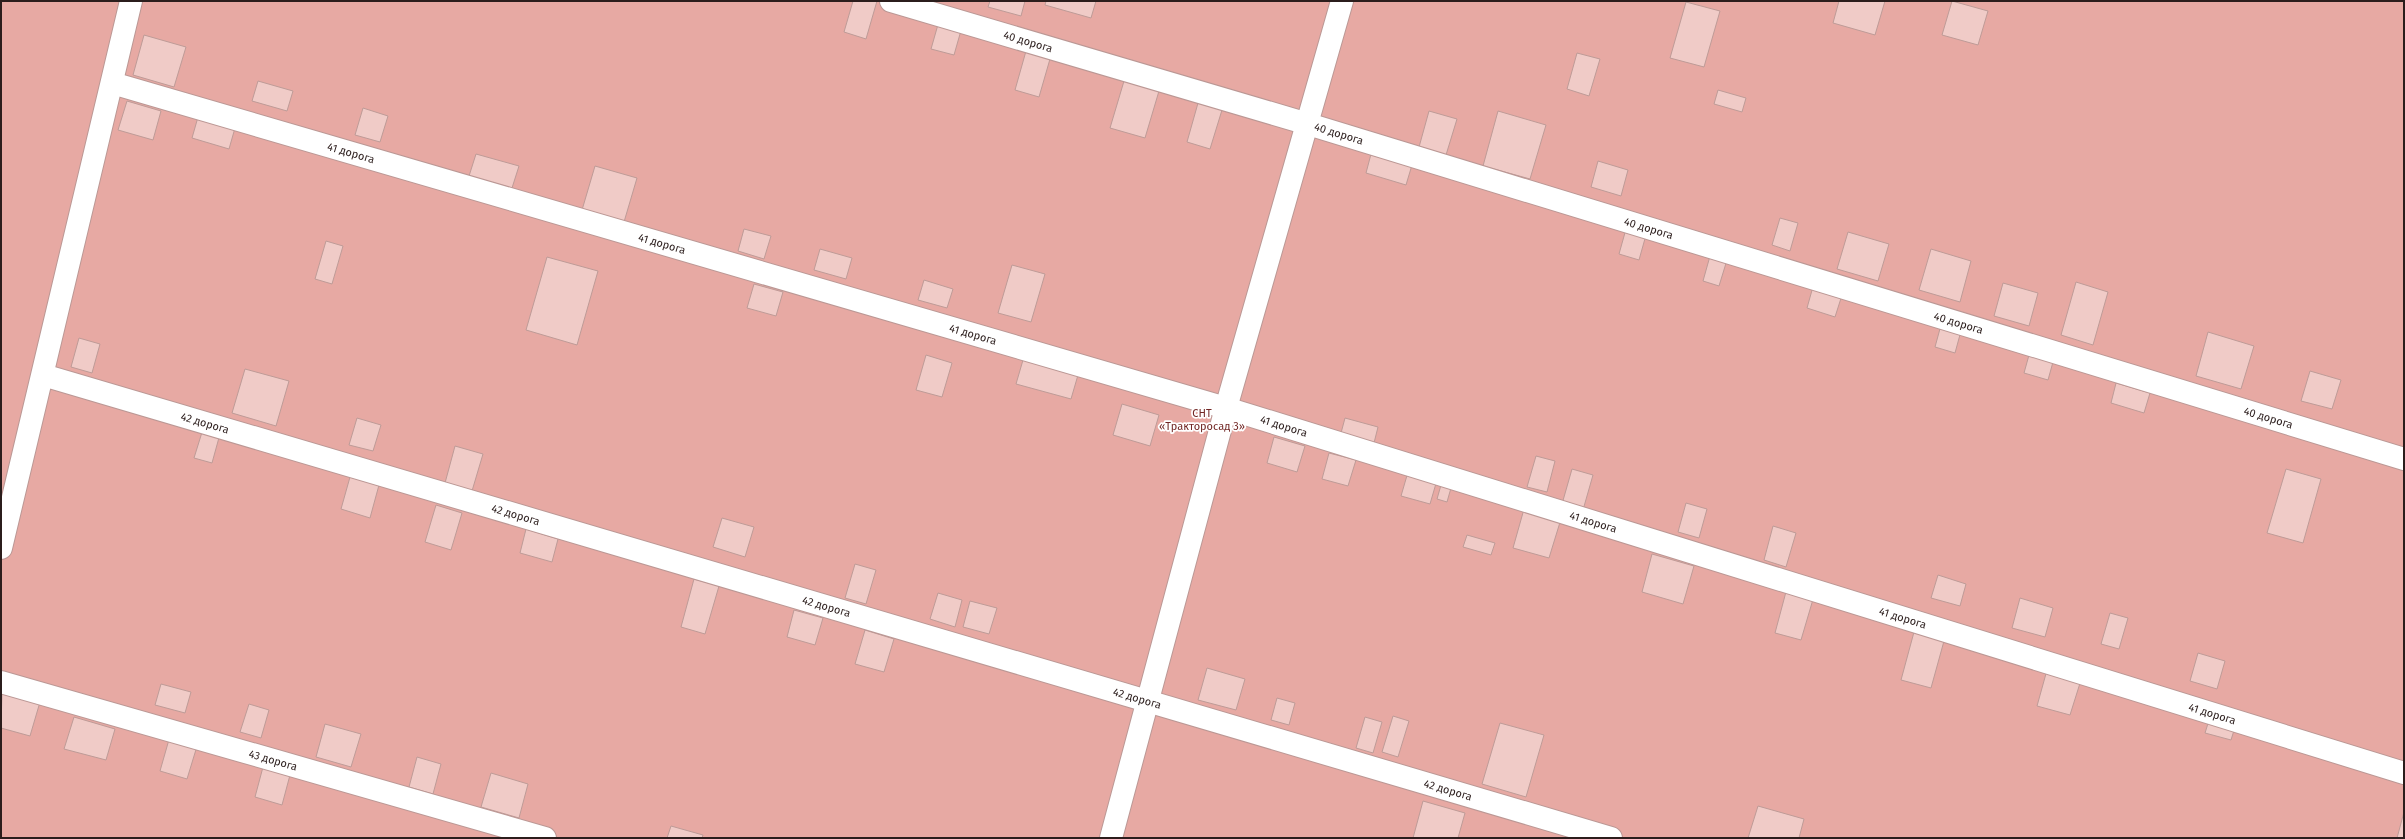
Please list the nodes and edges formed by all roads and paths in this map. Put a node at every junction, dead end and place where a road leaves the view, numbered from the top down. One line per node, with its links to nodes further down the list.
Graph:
1 (131, 1): 4 (street)
2 (891, 1): 5 (street, 40 дорога)
3 (1342, 1): 5 (street)
4 (112, 83): 6 (street); 7 (street, 41 дорога)
5 (1308, 124): 7 (street); 8 (street, 40 дорога)
6 (43, 375): 9 (street); 11 (street, 42 дорога)
7 (1226, 408): 11 (street); 12 (street, 41 дорога)
8 (2404, 459)
9 (1, 548)
10 (1, 682): 13 (street, 43 дорога)
11 (1148, 701): 14 (street); 15 (street, 42 дорога)
12 (2404, 773)
13 (545, 838)
14 (1111, 838)
15 (1611, 838)

